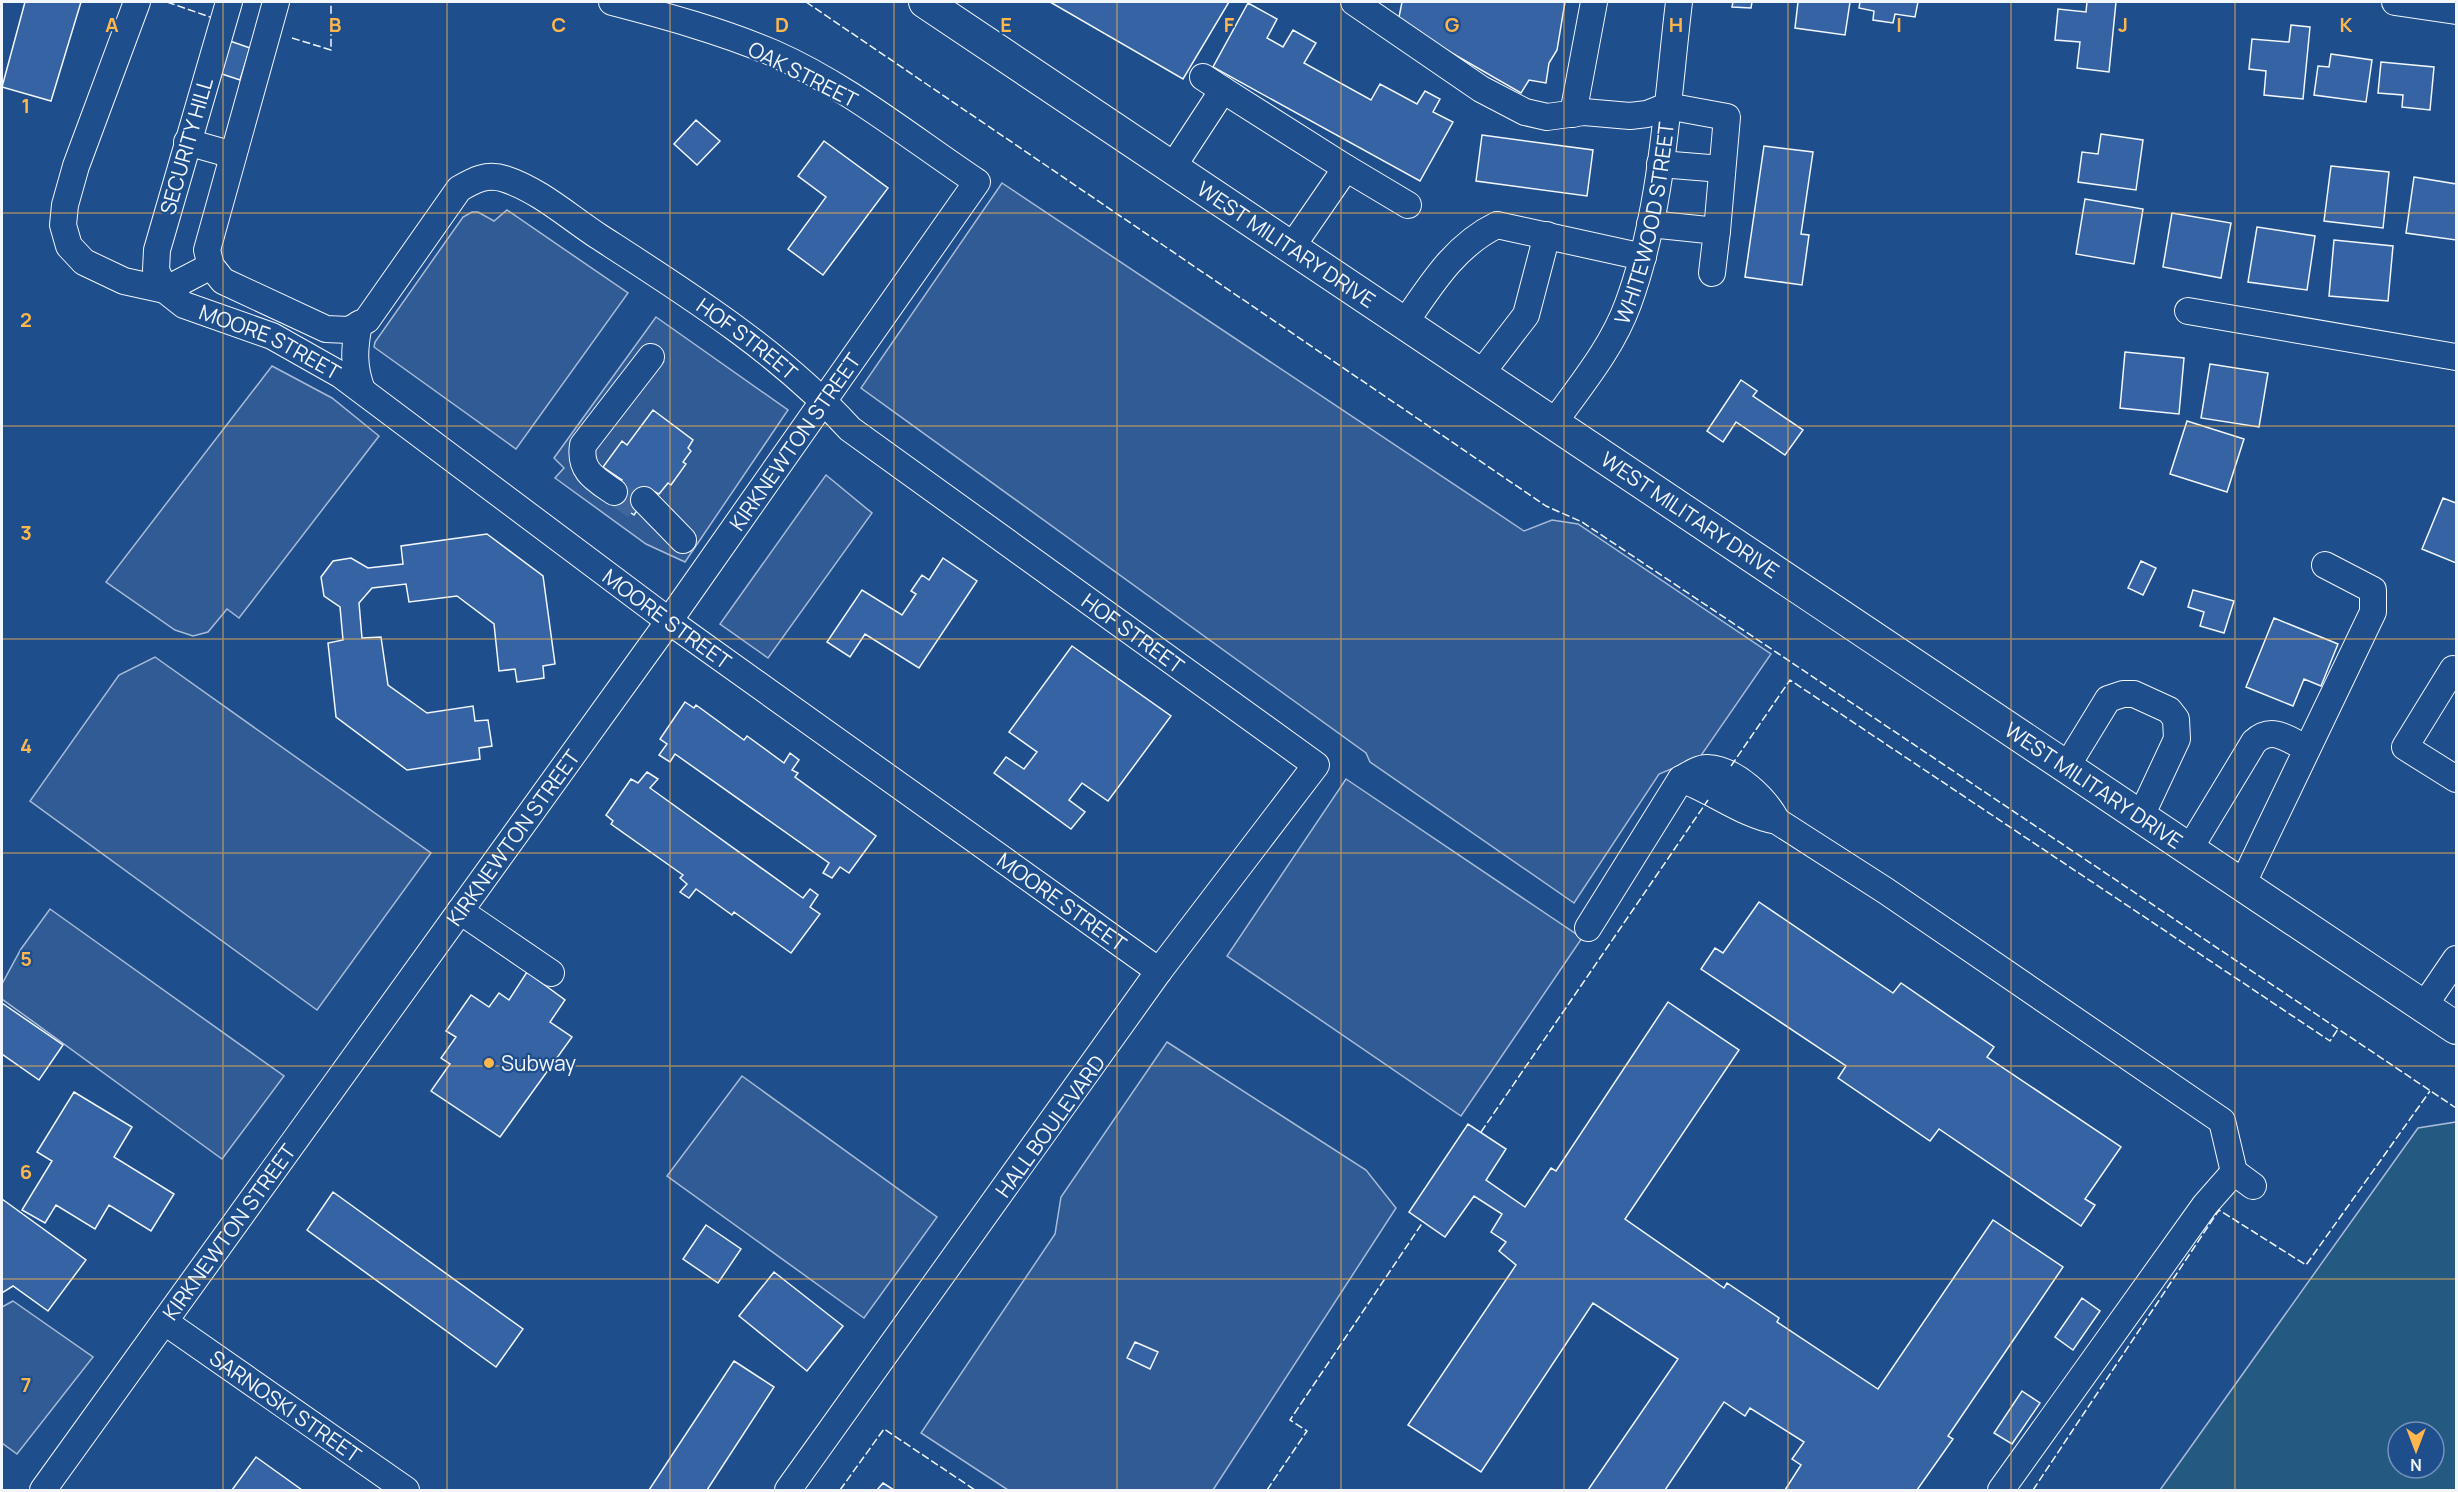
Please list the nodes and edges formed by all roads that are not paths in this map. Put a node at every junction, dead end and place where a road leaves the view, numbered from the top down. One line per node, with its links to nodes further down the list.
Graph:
1 (137, 2): 28 (street)
2 (229, 2): 13 (street, SECURITY HILL)
3 (612, 2): 19 (street, OAK STREET)
4 (925, 2): 16 (main road, WEST MILITARY DRIVE)
5 (1354, 2): 12 (street)
6 (1594, 2): 12 (street)
7 (1679, 2): 11 (street, WHITEWOOD STREET)
8 (2395, 2): 10 (street)
9 (271, 3): 14 (street)
10 (2457, 11)
11 (1667, 106): 12 (street); 15 (street, WHITEWOOD STREET); 18 (street)
12 (1573, 114)
13 (187, 142): 14 (street); 28 (street, SECURITY HILL)
14 (233, 155): 26 (street)
15 (1660, 164): 18 (street); 21 (street, WHITEWOOD STREET)
16 (1172, 168): 17 (street); 24 (main road, WEST MILITARY DRIVE)
17 (1346, 168): 20 (street); 24 (street)
18 (1722, 169): 22 (street)
19 (977, 182): 36 (street, KIRKNEWTON STREET)
20 (1408, 205)
21 (1650, 224): 22 (street); 25 (street, WHITEWOOD STREET)
22 (1717, 231): 27 (street)
23 (1547, 235): 25 (street); 31 (street); 34 (street)
24 (1291, 248): 31 (main road, WEST MILITARY DRIVE)
25 (1643, 256): 37 (street, WHITEWOOD STREET)
26 (211, 266): 28 (street); 30 (street)
27 (1712, 273)
28 (165, 290): 35 (street, MOORE STREET)
29 (2188, 311): 32 (street)
30 (359, 324): 35 (street); 36 (street, HOF STREET)
31 (1404, 324): 34 (main road, WEST MILITARY DRIVE)
32 (2457, 357)
33 (654, 359): 38 (street)
34 (1480, 375): 37 (main road, WEST MILITARY DRIVE)
35 (362, 390): 42 (street, MOORE STREET)
36 (824, 400): 42 (street, KIRKNEWTON STREET); 45 (street, HOF STREET)
37 (1553, 424): 46 (main road, WEST MILITARY DRIVE)
38 (617, 488)
39 (641, 505): 40 (street)
40 (683, 540)
41 (2325, 565): 44 (street)
42 (669, 621): 51 (street, KIRKNEWTON STREET); 54 (street, MOORE STREET)
43 (2457, 670): 47 (street)
44 (2307, 749): 49 (street); 50 (street)
45 (1316, 765): 54 (street, HALL BOULEVARD)
46 (2067, 766): 48 (main road, WEST MILITARY DRIVE); 48 (street)
47 (2457, 779)
48 (2141, 816): 49 (main road, WEST MILITARY DRIVE)
49 (2190, 848): 50 (main road, WEST MILITARY DRIVE)
50 (2243, 883): 56 (main road, WEST MILITARY DRIVE)
51 (460, 911): 55 (street); 58 (street, KIRKNEWTON STREET)
52 (1588, 928): 62 (street)
53 (2457, 959): 56 (street)
54 (1159, 971): 61 (street, HALL BOULEVARD)
55 (551, 973)
56 (2424, 1006): 57 (main road, WEST MILITARY DRIVE)
57 (2457, 1028)
58 (165, 1322): 59 (street, KIRKNEWTON STREET); 60 (street, SARNOSKI STREET)
59 (43, 1491)
60 (406, 1491)
61 (788, 1491)
62 (2001, 1491)

